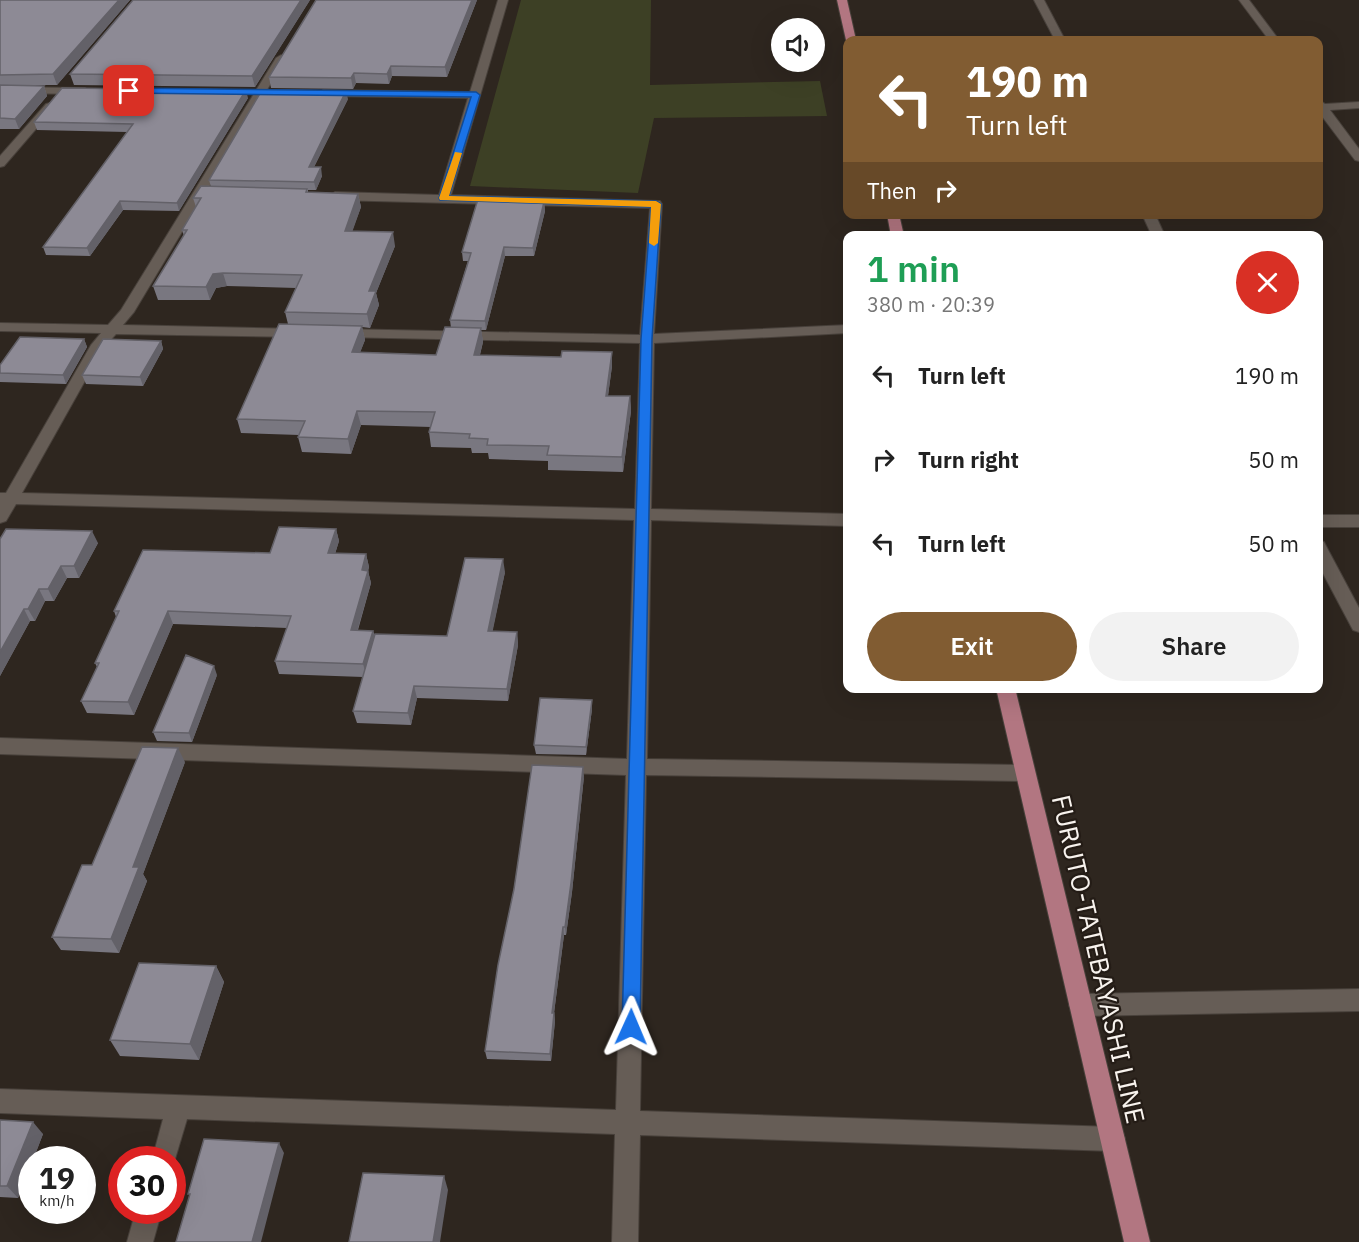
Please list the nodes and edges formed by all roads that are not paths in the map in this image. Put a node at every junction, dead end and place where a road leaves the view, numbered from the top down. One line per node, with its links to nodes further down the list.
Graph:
1 (503, 0): 15 (street)
2 (842, 0): 5 (main road)
3 (1039, 0): 6 (street)
4 (1244, 0): 7 (street)
5 (850, 36)
6 (1058, 36)
7 (1271, 36)
8 (285, 51): 12 (street)
9 (67, 86): 10 (street); 11 (street); 20 (street)
10 (0, 90)
11 (98, 91)
12 (255, 92): 13 (street); 21 (street)
13 (277, 92)
14 (312, 93): 15 (street)
15 (476, 95): 24 (street)
16 (1359, 105): 17 (street)
17 (1323, 106)
18 (1323, 110): 19 (street)
19 (1359, 158)
20 (0, 164)
21 (197, 193): 22 (street); 26 (street)
22 (221, 193)
23 (326, 196): 24 (street)
24 (444, 198): 28 (street)
25 (0, 327): 26 (street)
26 (112, 329): 28 (street); 29 (street)
27 (843, 329): 28 (street)
28 (647, 339): 30 (street)
29 (5, 498): 30 (street); 31 (street)
30 (644, 514): 32 (street); 39 (street)
31 (0, 517)
32 (843, 520)
33 (1323, 521): 34 (street)
34 (1359, 521)
35 (1323, 556): 36 (street)
36 (1359, 625)
37 (1006, 693): 40 (main road, FURUTO-TATEBAYASHI LINE)
38 (0, 746): 39 (street)
39 (638, 767): 40 (street); 45 (street)
40 (1025, 773): 42 (main road, FURUTO-TATEBAYASHI LINE)
41 (1359, 1000): 42 (street)
42 (1081, 1005): 46 (main road, FURUTO-TATEBAYASHI LINE)
43 (0, 1101): 44 (street)
44 (178, 1107): 45 (street); 47 (street)
45 (629, 1122): 46 (street); 50 (street)
46 (1113, 1139): 51 (main road, FURUTO-TATEBAYASHI LINE)
47 (168, 1146)
48 (145, 1224): 49 (street)
49 (140, 1242)
50 (625, 1242)
51 (1137, 1242)

